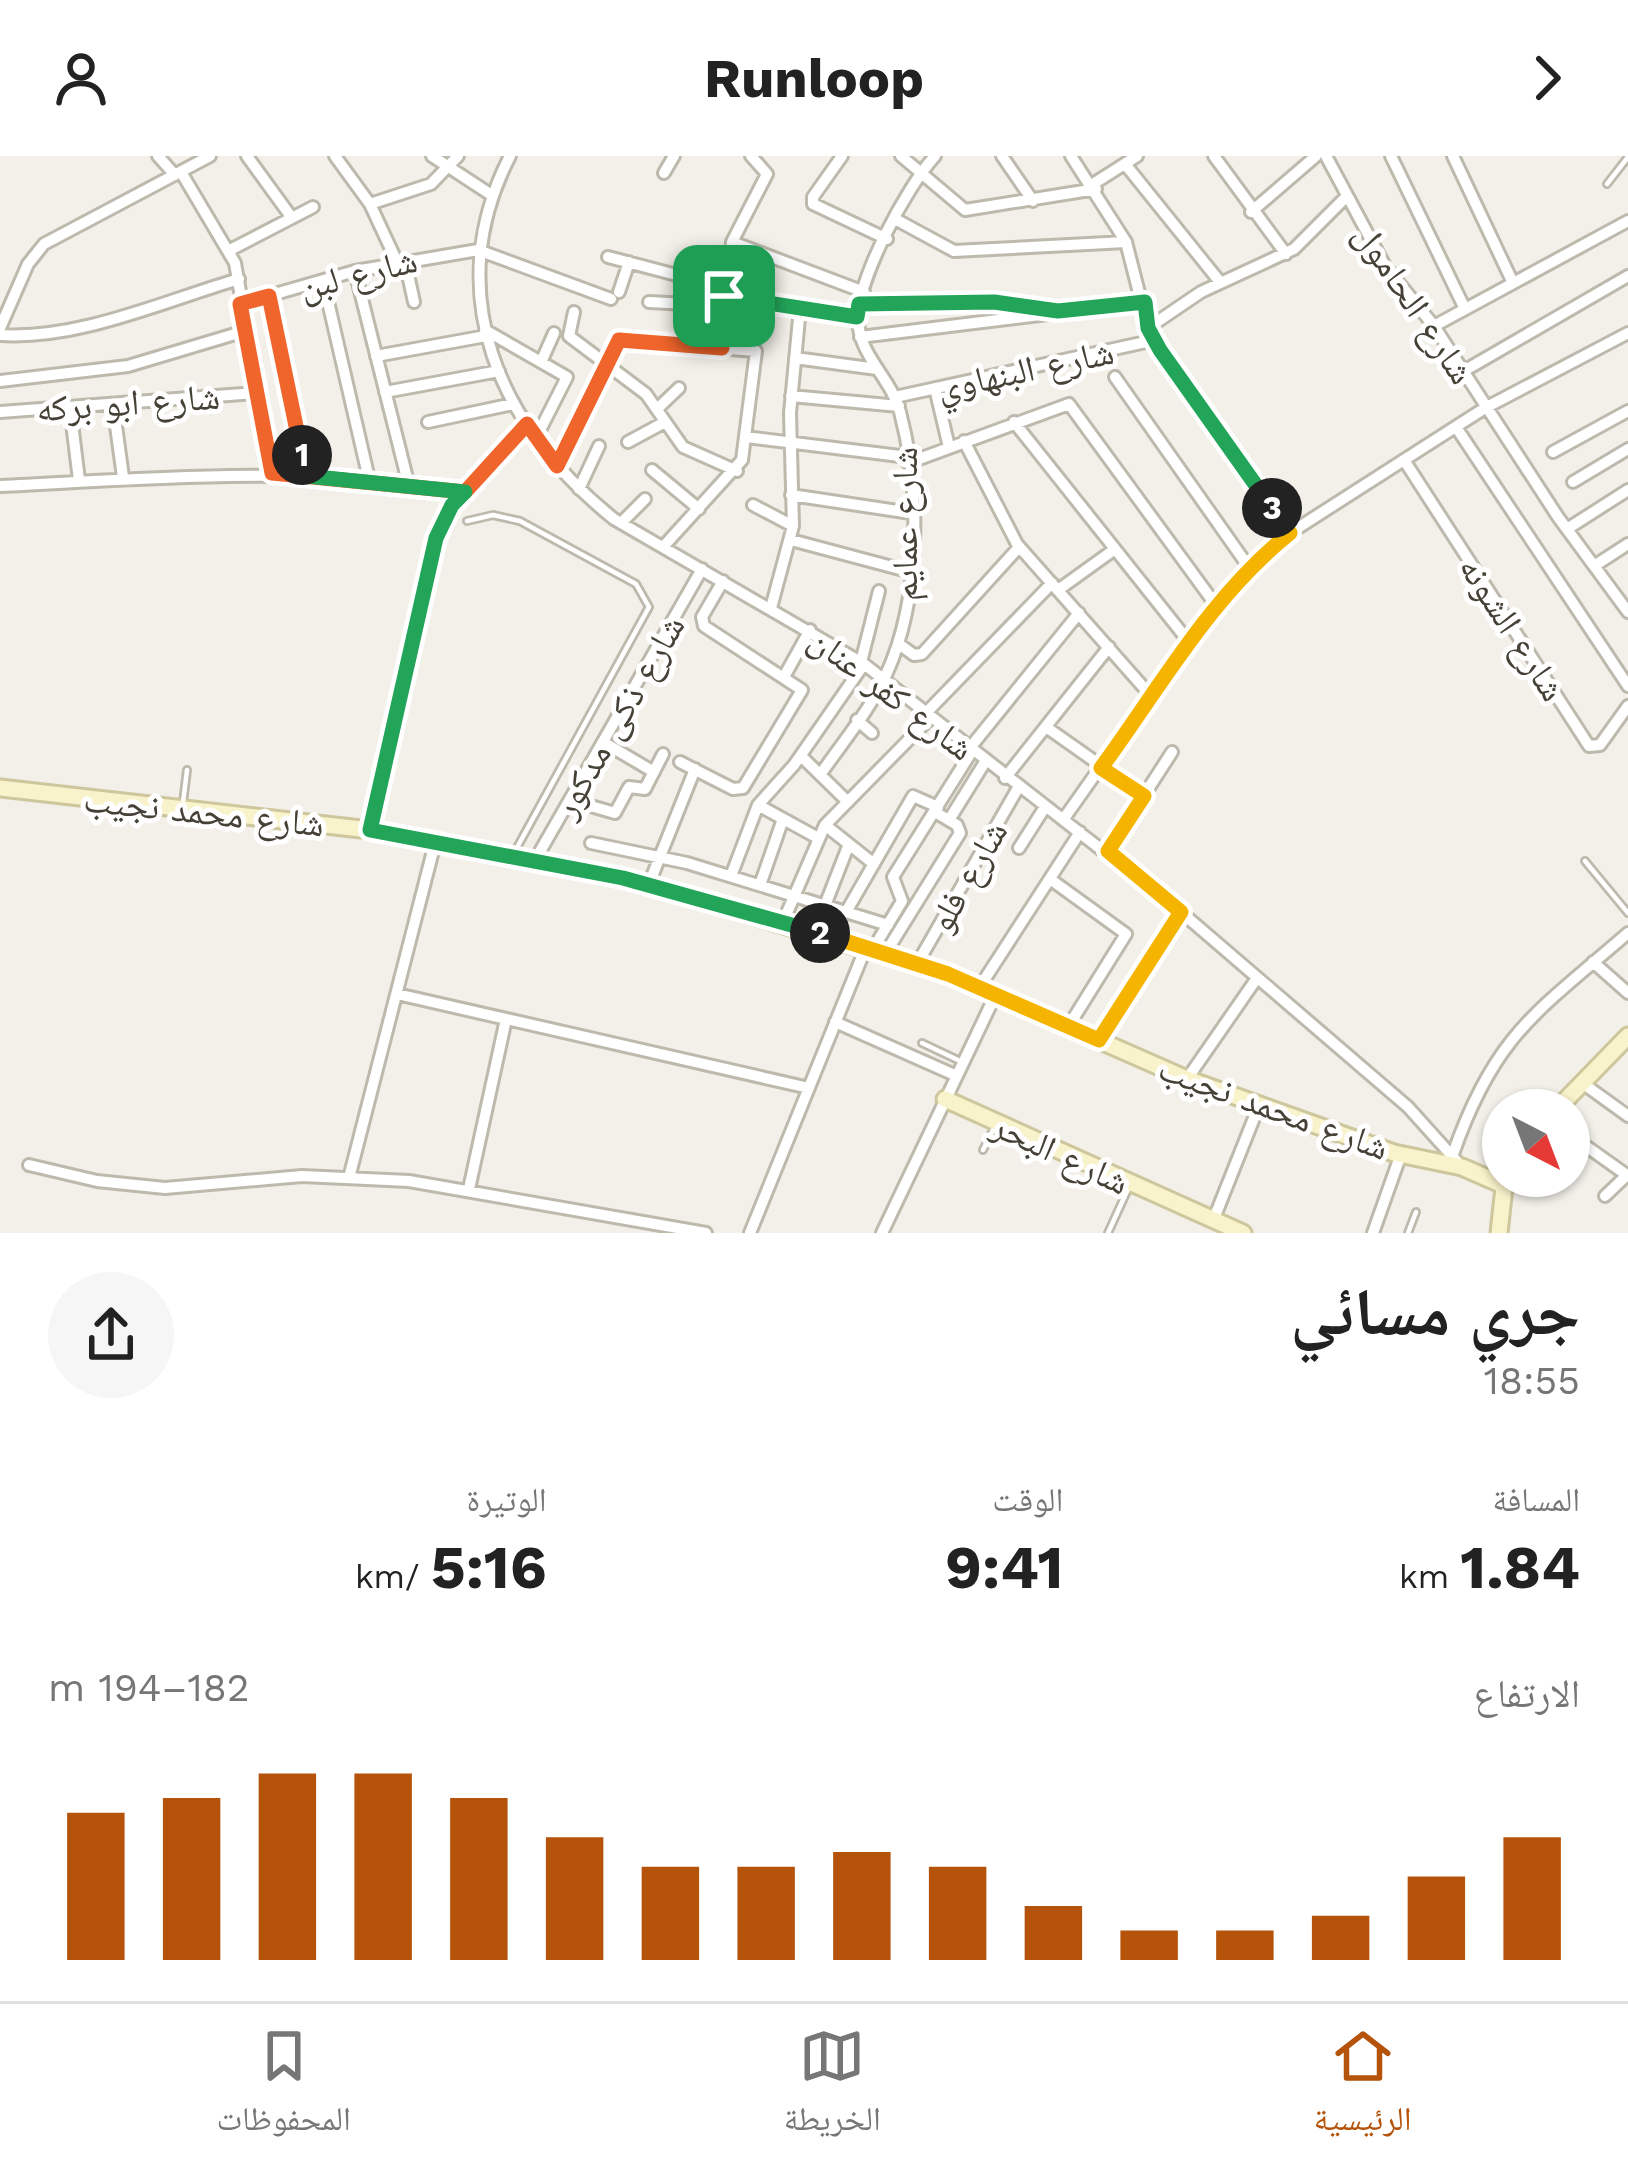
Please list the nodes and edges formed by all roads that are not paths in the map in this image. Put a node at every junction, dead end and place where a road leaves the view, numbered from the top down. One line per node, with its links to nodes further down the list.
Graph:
1 (158, 156): 26 (street)
2 (210, 156): 26 (street)
3 (248, 156): 35 (street)
4 (335, 156): 32 (street)
5 (432, 156): 23 (street)
6 (458, 156): 23 (street)
7 (510, 156): 29 (street, شارع كفر عنان)
8 (674, 156): 24 (street)
9 (751, 156): 39 (street)
10 (842, 156): 38 (street)
11 (902, 156): 25 (street)
12 (934, 156): 25 (street)
13 (1002, 156): 31 (street)
14 (1071, 156): 28 (street)
15 (1137, 156): 22 (street)
16 (1214, 156): 34 (street)
17 (1316, 156): 34 (street)
18 (1326, 156): 30 (street, شارع الحامول)
19 (1391, 156): 61 (street)
20 (1453, 156): 52 (street)
21 (1628, 157): 27 (lane)
22 (1124, 164): 28 (street); 51 (street)
23 (447, 168): 29 (street); 32 (street)
24 (664, 173)
25 (920, 173): 31 (street); 36 (street)
26 (178, 174): 41 (street); 65 (street)
27 (1606, 184)
28 (1095, 187): 31 (street); 40 (street)
29 (493, 196): 42 (street, شارع كفر عنان)
30 (1346, 197): 43 (street, شارع الحامول); 64 (street, شارع الحامول)
31 (1033, 201)
32 (370, 204): 45 (street)
33 (313, 207): 35 (street)
34 (1250, 212): 43 (street)
35 (292, 218): 41 (street)
36 (895, 219): 38 (street); 40 (street)
37 (1628, 221): 52 (street)
38 (887, 239): 59 (street)
39 (732, 242): 53 (street); 59 (street)
40 (1126, 242): 57 (street)
41 (230, 250): 49 (street)
42 (478, 250): 45 (street, شارع لبن); 46 (street); 67 (street, شارع كفر عنان)
43 (1286, 254): 51 (street, شارع الحامول)
44 (608, 257): 46 (street)
45 (401, 262): 47 (street, شارع لبن); 55 (street)
46 (629, 262): 53 (street)
47 (355, 271): 50 (street, شارع لبن); 73 (street)
48 (1628, 276): 79 (street)
49 (239, 279): 58 (street); 65 (street)
50 (323, 280): 54 (street, شارع لبن); 117 (street)
51 (1220, 282): 70 (street, شارع الحامول)
52 (1513, 283): 61 (street)
53 (725, 292): 56 (street); 60 (street); 72 (street)
54 (269, 296): 58 (street, شارع لبن); 115 (street)
55 (415, 302)
56 (649, 302)
57 (1145, 302): 62 (street); 70 (street)
58 (240, 304): 66 (street)
59 (860, 304): 60 (street); 62 (street); 71 (street, شارع عمايم)
60 (800, 308): 74 (street)
61 (1466, 309): 64 (street)
62 (1058, 311): 71 (street)
63 (574, 312): 76 (street)
64 (1433, 326): 79 (street, شارع الحامول)
65 (0, 331)
66 (245, 331): 81 (street); 85 (street)
67 (486, 333): 73 (street); 75 (street); 78 (street, شارع كفر عنان)
68 (554, 333): 75 (street)
69 (1628, 333): 91 (street)
70 (1152, 334): 83 (street, شارع البنهاوي); 134 (street)
71 (860, 337): 77 (street, شارع عمايم)
72 (722, 348): 76 (street); 100 (street)
73 (376, 356): 84 (street)
74 (795, 358): 77 (street); 86 (street)
75 (542, 360): 101 (street)
76 (608, 365): 92 (street); 111 (street)
77 (877, 369): 87 (street, شارع عمايم)
78 (499, 371): 84 (street); 89 (street, شارع كفر عنان)
79 (1462, 372): 91 (street, شارع الحامول)
80 (1115, 377): 140 (street)
81 (0, 381)
82 (679, 388): 92 (street)
83 (935, 388): 87 (street, شارع البنهاوي); 106 (street)
84 (386, 392): 119 (street)
85 (256, 393): 88 (street, شارع ابو بركه); 114 (street)
86 (791, 396): 87 (street, شارع البنهاوي); 104 (street)
87 (897, 402): 109 (street, شارع عمايم)
88 (113, 404): 90 (street, شارع ابو بركه); 116 (street)
89 (512, 404): 95 (street); 98 (street, شارع كفر عنان)
90 (70, 407): 94 (street, شارع ابو بركه); 118 (street)
91 (1485, 408): 99 (street); 133 (street, شارع الحامول)
92 (657, 409): 96 (street)
93 (1628, 411): 108 (street)
94 (0, 412)
95 (428, 422)
96 (665, 422): 103 (street); 113 (street)
97 (1014, 422): 102 (street); 139 (street); 147 (street)
98 (527, 424): 101 (street, شارع كفر عنان); 124 (street)
99 (1456, 427): 110 (street); 158 (street)
100 (746, 437): 104 (street); 113 (street)
101 (536, 438): 111 (street, شارع كفر عنان)
102 (964, 441): 106 (street); 138 (street)
103 (628, 442)
104 (789, 442): 109 (street); 125 (street)
105 (599, 446): 122 (street)
106 (949, 447): 109 (street)
107 (1628, 449): 120 (street)
108 (1553, 452)
109 (908, 460): 129 (street, شارع عمايم)
110 (1404, 460): 134 (street); 160 (street, شارع الشونه)
111 (557, 466): 122 (street, شارع كفر عنان)
112 (652, 470): 128 (street)
113 (737, 470): 128 (street)
114 (272, 473): 115 (street); 116 (street)
115 (306, 476): 117 (street)
116 (123, 477): 118 (street)
117 (369, 479): 119 (street)
118 (80, 480): 121 (street)
119 (408, 482): 124 (street)
120 (1573, 482)
121 (0, 486)
122 (579, 489): 131 (street, شارع كفر عنان)
123 (1628, 490): 133 (street)
124 (465, 492): 191 (street)
125 (791, 495): 129 (street); 132 (street)
126 (645, 500): 131 (street)
127 (752, 505): 132 (street)
128 (699, 509): 137 (street)
129 (911, 513): 143 (street, شارع عمايم)
130 (467, 521): 200 (lane)
131 (621, 524): 137 (street, شارع كفر عنان)
132 (793, 526): 135 (street)
133 (1567, 529): 141 (street, شارع الحامول)
134 (1290, 533): 140 (street)
135 (790, 540): 143 (street); 148 (street)
136 (1628, 544): 141 (street)
137 (663, 547): 142 (street, شارع كفر عنان)
138 (1019, 547): 145 (street); 153 (street)
139 (1114, 549): 145 (street); 152 (street)
140 (1248, 566): 147 (street)
141 (1594, 566): 149 (street, شارع الحامول)
142 (702, 569): 144 (street, شارع كفر عنان); 165 (street, شارع ذكى مدكور)
143 (910, 572): 153 (street, شارع عمايم)
144 (723, 581): 148 (street, شارع كفر عنان); 156 (street)
145 (1055, 586): 150 (street); 161 (street)
146 (879, 591): 155 (street)
147 (1215, 604): 152 (street)
148 (771, 608): 151 (street, شارع كفر عنان)
149 (1628, 612)
150 (1079, 613): 154 (street); 166 (street)
151 (810, 630): 155 (street, شارع كفر عنان); 156 (street)
152 (1190, 642): 159 (street)
153 (899, 644): 157 (street, شارع عمايم)
154 (1109, 647): 159 (street); 163 (street)
155 (862, 663): 157 (street, شارع كفر عنان); 169 (street)
156 (785, 675): 174 (street)
157 (884, 680): 161 (street, شارع كفر عنان); 162 (street, شارع عمايم)
158 (1628, 686)
159 (1152, 698): 172 (street)
160 (1628, 706)
161 (927, 716): 166 (street, شارع كفر عنان); 182 (street)
162 (857, 720): 164 (street); 176 (street, شارع عمايم)
163 (1046, 727): 172 (street); 177 (street)
164 (872, 733)
165 (603, 742): 175 (street); 181 (street, شارع ذكى مدكور)
166 (970, 750): 171 (street, شارع كفر عنان); 186 (street)
167 (1172, 752): 180 (street)
168 (663, 754): 175 (street)
169 (801, 756): 176 (street); 183 (street)
170 (680, 762): 174 (street)
171 (985, 762): 177 (street, شارع كفر عنان); 188 (street)
172 (1101, 768): 180 (street); 189 (street)
173 (188, 770): 185 (lane)
174 (695, 770): 199 (street)
175 (654, 772): 181 (street)
176 (820, 775): 182 (street)
177 (1005, 778): 179 (street, شارع كفر عنان)
178 (0, 788): 185 (street, شارع محمد نجيب)
179 (1018, 788): 184 (street, شارع كفر عنان); 219 (street, شارع فلو)
180 (1144, 796): 198 (street)
181 (570, 800): 202 (street, شارع ذكى مدكور)
182 (848, 802): 190 (street)
183 (758, 805): 187 (street); 204 (street)
184 (1045, 807): 189 (street, شارع كفر عنان); 197 (street)
185 (182, 809): 191 (street, شارع محمد نجيب)
186 (936, 810): 188 (street); 203 (street); 214 (street)
187 (784, 819): 193 (street); 207 (street)
188 (949, 820): 217 (street)
189 (1063, 820): 192 (street, شارع كفر عنان)
190 (825, 825): 193 (street); 196 (street)
191 (370, 830): 194 (street, شارع محمد نجيب)
192 (1080, 832): 198 (street, شارع كفر عنان); 205 (street)
193 (818, 838): 208 (street)
194 (435, 843): 200 (street, شارع محمد نجيب); 223 (street)
195 (591, 843): 199 (street)
196 (849, 844): 203 (street); 209 (street)
197 (1019, 848)
198 (1108, 851): 211 (street, شارع كفر عنان)
199 (659, 857): 204 (street); 206 (street)
200 (511, 858): 202 (street, شارع محمد نجيب)
201 (1586, 861): 212 (lane)
202 (534, 862): 206 (street, شارع محمد نجيب)
203 (874, 864): 210 (street)
204 (731, 876): 207 (street)
205 (1049, 879): 221 (street); 226 (street)
206 (649, 884): 213 (street, شارع محمد نجيب)
207 (760, 885): 208 (street)
208 (794, 896): 209 (street); 213 (street)
209 (825, 905): 210 (street); 215 (street)
210 (846, 912): 214 (street)
211 (1181, 912): 220 (street, شارع كفر عنان); 228 (street)
212 (1628, 913)
213 (783, 922): 215 (street, شارع محمد نجيب)
214 (888, 925): 217 (street)
215 (815, 932): 217 (street, شارع محمد نجيب)
216 (1628, 932): 218 (street)
217 (875, 950): 219 (street, شارع محمد نجيب); 225 (street)
218 (1593, 962): 222 (street); 243 (street)
219 (917, 964): 221 (street, شارع محمد نجيب)
220 (1257, 978): 232 (street); 243 (street, شارع كفر عنان)
221 (987, 992): 226 (street, شارع محمد نجيب); 230 (street)
222 (1628, 993)
223 (397, 994): 224 (street); 247 (street)
224 (506, 1018): 234 (street); 249 (street)
225 (836, 1022): 231 (street); 234 (street)
226 (1068, 1028): 228 (street, شارع محمد نجيب)
227 (1628, 1036): 233 (street)
228 (1099, 1040): 232 (street, شارع محمد نجيب)
229 (922, 1043): 230 (lane)
230 (963, 1062): 231 (street)
231 (957, 1076): 236 (street)
232 (1186, 1079): 237 (street, شارع محمد نجيب)
233 (1581, 1082): 235 (street); 238 (street)
234 (809, 1088): 255 (street)
235 (1575, 1089)
236 (946, 1099): 239 (street, شارع البحر); 256 (street)
237 (1260, 1103): 242 (street, شارع محمد نجيب); 253 (street)
238 (1628, 1115)
239 (996, 1124): 241 (lane); 248 (street, شارع البحر)
240 (1590, 1149): 246 (street)
241 (983, 1150)
242 (1401, 1154): 243 (street, شارع محمد نجيب); 259 (street)
243 (1457, 1161): 245 (street, شارع محمد نجيب)
244 (29, 1165): 247 (street)
245 (1482, 1171)
246 (1628, 1176): 250 (street)
247 (349, 1178): 249 (street)
248 (1129, 1185): 253 (street, شارع البحر); 257 (lane)
249 (469, 1189): 254 (street)
250 (1605, 1196)
251 (1502, 1197): 261 (street)
252 (1416, 1211): 260 (lane)
253 (1213, 1221): 258 (street, شارع البحر)
254 (706, 1233)
255 (750, 1233)
256 (882, 1233)
257 (1108, 1233)
258 (1243, 1233)
259 (1373, 1233)
260 (1408, 1233)
261 (1499, 1233)

